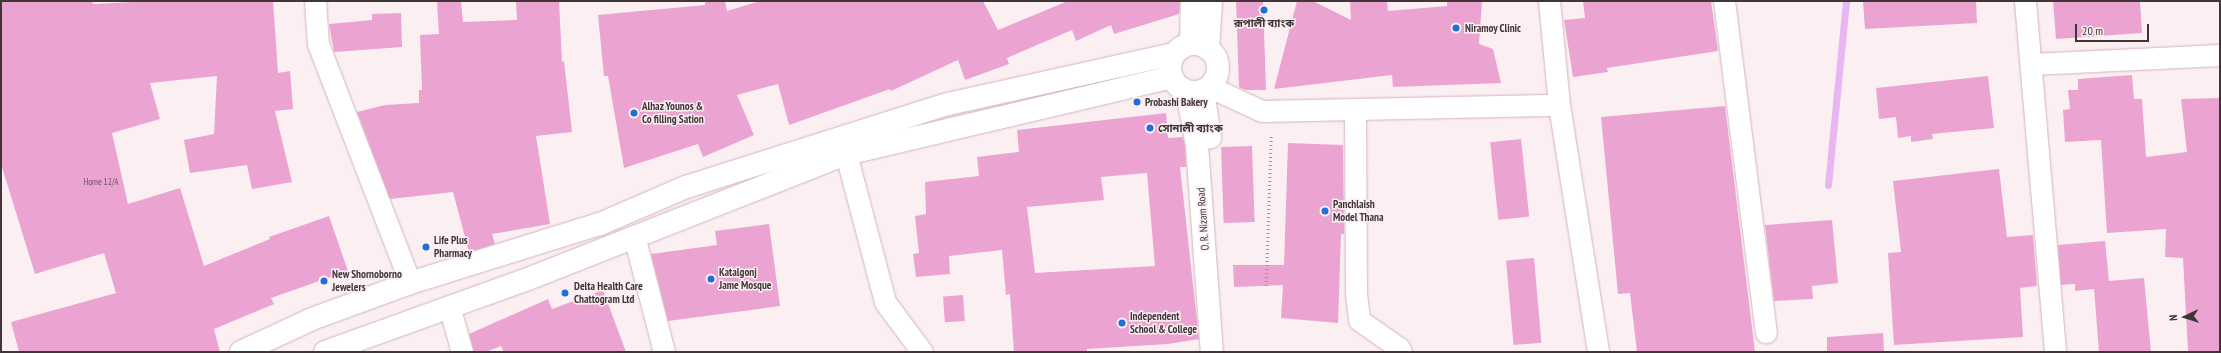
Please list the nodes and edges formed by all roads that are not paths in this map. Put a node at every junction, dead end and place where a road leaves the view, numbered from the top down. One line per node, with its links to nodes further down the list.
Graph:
1 (315, 1): 16 (street)
2 (1192, 1): 7 (main road)
3 (1210, 1): 7 (main road)
4 (1549, 1): 12 (street)
5 (1724, 1): 18 (street)
6 (2025, 1): 9 (street)
7 (1191, 49): 10 (main road); 11 (main road); 16 (main road)
8 (2220, 55): 9 (street)
9 (2031, 64): 28 (street)
10 (1177, 83): 11 (main road); 14 (main road); 24 (main road, O. R. Nizam Road)
11 (1206, 89): 13 (street); 25 (main road)
12 (1559, 105): 13 (street); 27 (street)
13 (1355, 109): 26 (street)
14 (846, 154): 15 (main road); 23 (street)
15 (634, 236): 17 (main road); 22 (street)
16 (410, 283): 19 (main road)
17 (449, 306): 20 (main road); 21 (street)
18 (1766, 332)
19 (241, 352)
20 (325, 352)
21 (462, 352)
22 (664, 352)
23 (922, 352)
24 (1212, 352)
25 (1224, 352)
26 (1401, 352)
27 (1598, 352)
28 (2055, 352)

